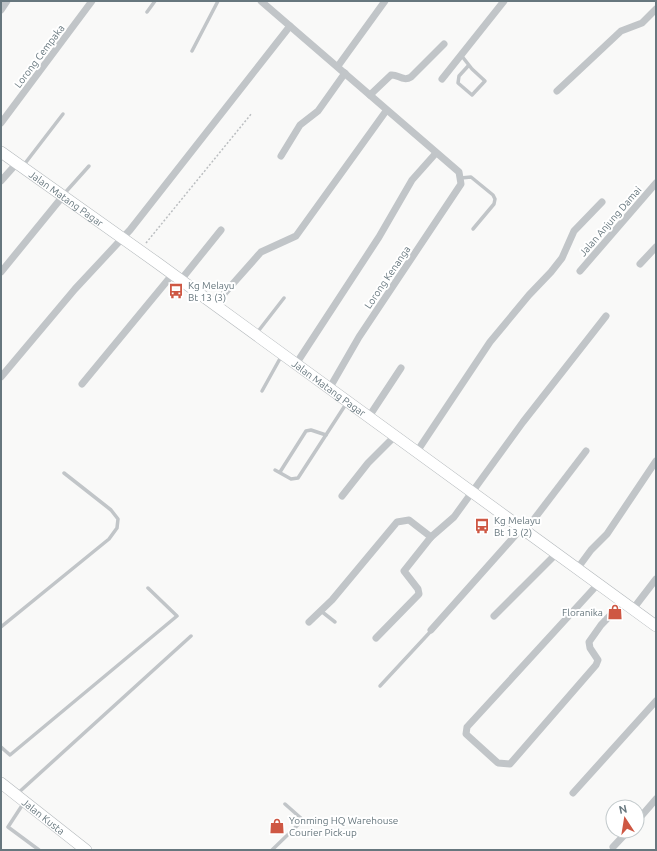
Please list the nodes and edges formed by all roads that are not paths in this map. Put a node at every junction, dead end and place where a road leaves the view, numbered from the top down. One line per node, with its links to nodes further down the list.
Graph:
1 (8, 1): 9 (street)
2 (92, 1): 23 (street, Lorong Cempaka)
3 (155, 1): 10 (lane)
4 (218, 1): 13 (lane)
5 (261, 1): 11 (street)
6 (385, 1): 16 (street)
7 (504, 1): 14 (street)
8 (656, 9): 19 (street)
9 (1, 10)
10 (147, 12)
11 (290, 26): 16 (street); 36 (street)
12 (444, 44): 20 (street)
13 (192, 51)
14 (461, 55): 15 (lane); 18 (street)
15 (469, 65): 15 (lane)
16 (338, 66): 17 (street)
17 (345, 73): 20 (street); 26 (street)
18 (442, 79)
19 (557, 90)
20 (370, 95): 21 (street)
21 (386, 111): 25 (street); 43 (street)
22 (63, 114): 27 (lane)
23 (1, 123)
24 (1, 152): 27 (main road, Jalan Matang Pagar)
25 (436, 153): 29 (street); 47 (street)
26 (281, 156)
27 (20, 165): 30 (street); 32 (main road, Jalan Matang Pagar)
28 (89, 166): 32 (lane)
29 (461, 178): 34 (lane); 51 (street, Lorong Kenanga)
30 (1, 181)
31 (656, 183): 39 (street, Jalan Anjung Damai)
32 (63, 196): 36 (main road, Jalan Matang Pagar); 40 (street)
33 (602, 202): 58 (street)
34 (473, 229)
35 (221, 230): 41 (street)
36 (121, 238): 41 (main road, Jalan Matang Pagar); 49 (street)
37 (656, 247): 38 (street)
38 (640, 264)
39 (580, 271)
40 (1, 272)
41 (176, 278): 43 (main road, Jalan Matang Pagar); 50 (street)
42 (284, 298): 45 (lane)
43 (214, 305): 45 (main road, Jalan Matang Pagar)
44 (606, 316): 63 (street)
45 (256, 335): 46 (main road, Jalan Matang Pagar)
46 (282, 354): 47 (main road, Jalan Matang Pagar); 52 (lane)
47 (296, 364): 51 (main road, Jalan Matang Pagar)
48 (401, 368): 54 (street)
49 (1, 377)
50 (82, 384)
51 (329, 389): 53 (main road, Jalan Matang Pagar)
52 (262, 391)
53 (347, 403): 54 (main road, Jalan Matang Pagar); 55 (lane)
54 (368, 418): 56 (main road, Jalan Matang Pagar)
55 (326, 435): 61 (lane); 61 (lane)
56 (394, 437): 58 (main road, Jalan Matang Pagar); 64 (street)
57 (586, 451): 65 (street)
58 (416, 453): 63 (main road, Jalan Matang Pagar)
59 (656, 461): 68 (street)
60 (275, 470): 61 (lane)
61 (280, 472)
62 (64, 473): 78 (lane)
63 (472, 493): 65 (main road, Jalan Matang Pagar); 66 (street)
64 (342, 496)
65 (523, 530): 67 (main road, Jalan Matang Pagar); 80 (street)
66 (431, 538): 74 (street); 82 (street)
67 (556, 554): 68 (main road, Jalan Matang Pagar); 75 (street)
68 (577, 569): 70 (main road, Jalan Matang Pagar)
69 (656, 579): 73 (street)
70 (598, 584): 72 (main road, Jalan Matang Pagar); 72 (street)
71 (148, 588): 85 (lane)
72 (623, 602): 73 (main road, Jalan Matang Pagar)
73 (633, 609): 79 (main road, Jalan Matang Pagar)
74 (321, 611): 76 (street); 77 (lane)
75 (494, 616)
76 (309, 622)
77 (334, 622)
78 (1, 626)
79 (656, 626)
80 (431, 630): 83 (lane)
81 (191, 636): 88 (lane)
82 (376, 638)
83 (380, 686)
84 (656, 701): 87 (street)
85 (1, 747)
86 (1, 783): 88 (main road, Jalan Kusta)
87 (573, 793)
88 (20, 798): 94 (lane); 95 (main road, Jalan Kusta)
89 (656, 799): 91 (street)
90 (285, 804): 96 (lane)
91 (645, 812)
92 (620, 839): 93 (street)
93 (613, 847)
94 (39, 850)
95 (86, 850)
96 (272, 850)

